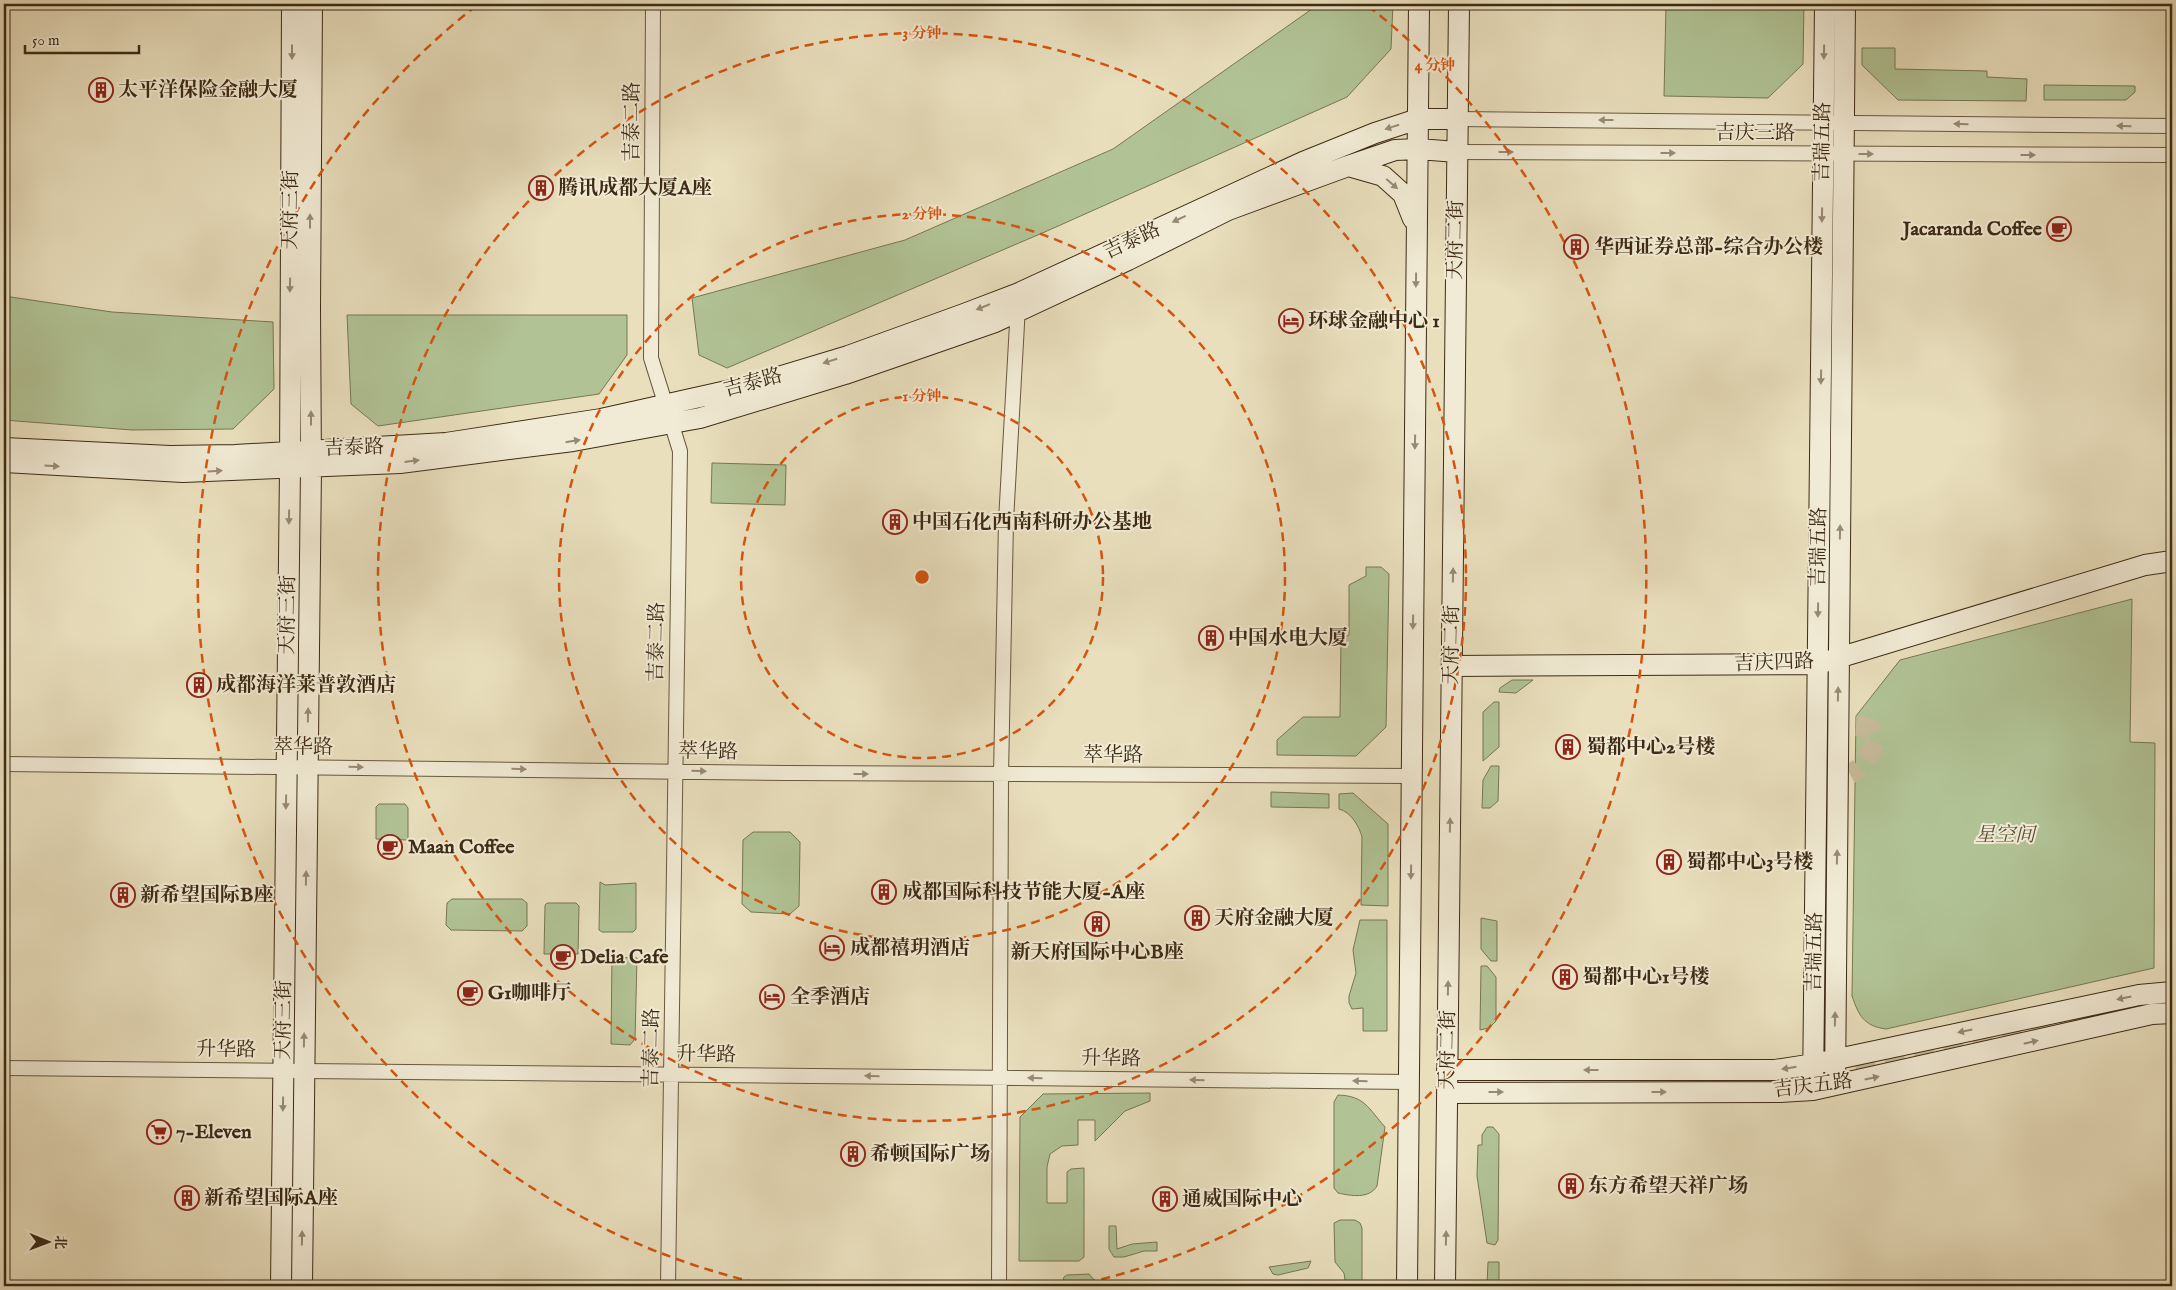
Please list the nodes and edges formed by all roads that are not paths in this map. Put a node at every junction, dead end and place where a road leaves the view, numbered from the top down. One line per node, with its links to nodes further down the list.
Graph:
1 (292, 4): 25 (street, 天府三街, one-way to 25)
2 (312, 4): 24 (street, 天府三街, one-way to 2)
3 (653, 4): 21 (street, 吉泰二路)
4 (1419, 4): 8 (street, 天府二街)
5 (1459, 4): 9 (street, 天府二街)
6 (1824, 4): 10 (street, 吉瑞五路, one-way to 10)
7 (1844, 4): 11 (street, 吉瑞五路)
8 (1418, 119): 9 (street, 吉泰路); 13 (street, 天府二街); 20 (street, 吉泰路, one-way to 20)
9 (1458, 119): 10 (street, 吉庆三路, one-way to 9); 14 (street, 天府二街)
10 (1823, 122): 11 (street, 吉庆三路); 15 (street, 吉瑞五路)
11 (1843, 122): 12 (street, 吉庆三路, one-way to 11); 16 (street, 吉瑞五路)
12 (2172, 126)
13 (1418, 149): 14 (street, 吉泰路); 18 (street, 吉泰路); 19 (street, 天府二街)
14 (1457, 152): 15 (street, 吉庆三路, one-way to 15); 30 (street, 天府二街, one-way to 14)
15 (1823, 154): 16 (street, 吉庆三路); 29 (street, 吉瑞五路, one-way to 29)
16 (1843, 154): 17 (street, 吉庆三路, one-way to 17); 28 (street, 吉瑞五路, one-way to 16)
17 (2172, 155)
18 (1348, 166): 19 (street, one-way to 19); 20 (street, 吉泰路)
19 (1416, 253): 36 (street, 天府二街, one-way to 36)
20 (1018, 302): 21 (street, 吉泰路, one-way to 21); 22 (street, 吉泰路); 35 (street)
21 (664, 404): 22 (street, 吉泰二路); 24 (street, 吉泰路)
22 (671, 423): 24 (street, 吉泰路, one-way to 22); 34 (street, 吉泰二路)
23 (4, 448): 25 (street, 吉泰路)
24 (311, 458): 25 (street, 吉泰路); 33 (street, 天府三街, one-way to 24)
25 (290, 459): 26 (street, 吉泰路, one-way to 25); 32 (street, 天府三街, one-way to 32)
26 (4, 462)
27 (2172, 561): 28 (street, 吉庆四路)
28 (1838, 656): 29 (street, 吉庆四路); 39 (street, 吉瑞五路, one-way to 28)
29 (1818, 664): 30 (street, 吉庆四路); 40 (street, 吉瑞五路)
30 (1452, 666): 43 (street, 天府二街, one-way to 30)
31 (4, 764): 32 (street, 萃华路)
32 (287, 767): 33 (street, 萃华路); 42 (street, 天府三街, one-way to 42)
33 (308, 767): 34 (street, 萃华路, one-way to 34); 44 (street, 天府三街, one-way to 33)
34 (675, 771): 35 (street, 萃华路, one-way to 35); 45 (street, 吉泰二路)
35 (1001, 775): 36 (street, 萃华路); 46 (street)
36 (1412, 776): 47 (street, 天府二街, one-way to 47)
37 (2172, 992): 39 (street, 吉庆五路, one-way to 39)
38 (2172, 1013): 48 (street, 吉庆五路, one-way to 38)
39 (1835, 1059): 40 (street, 吉庆五路); 48 (street, 吉瑞五路)
40 (1814, 1064): 43 (street, 吉庆五路, one-way to 43); 49 (street, 吉瑞五路)
41 (4, 1068): 42 (street, 升华路)
42 (283, 1070): 44 (street, 升华路); 51 (street, 天府三街, one-way to 51)
43 (1447, 1070): 50 (street, 天府二街)
44 (304, 1071): 45 (street, 升华路); 52 (street, 天府三街, one-way to 44)
45 (672, 1074): 46 (street, 升华路, one-way to 45); 53 (street, 吉泰二路)
46 (999, 1078): 47 (street, 升华路, one-way to 46); 54 (street)
47 (1408, 1082): 55 (street, 天府二街)
48 (1835, 1085): 49 (street, 吉庆五路)
49 (1813, 1090): 50 (street, 吉庆五路, one-way to 49)
50 (1447, 1092): 56 (street, 天府二街, one-way to 50)
51 (281, 1286)
52 (302, 1286)
53 (668, 1286)
54 (999, 1286)
55 (1407, 1286)
56 (1445, 1286)

